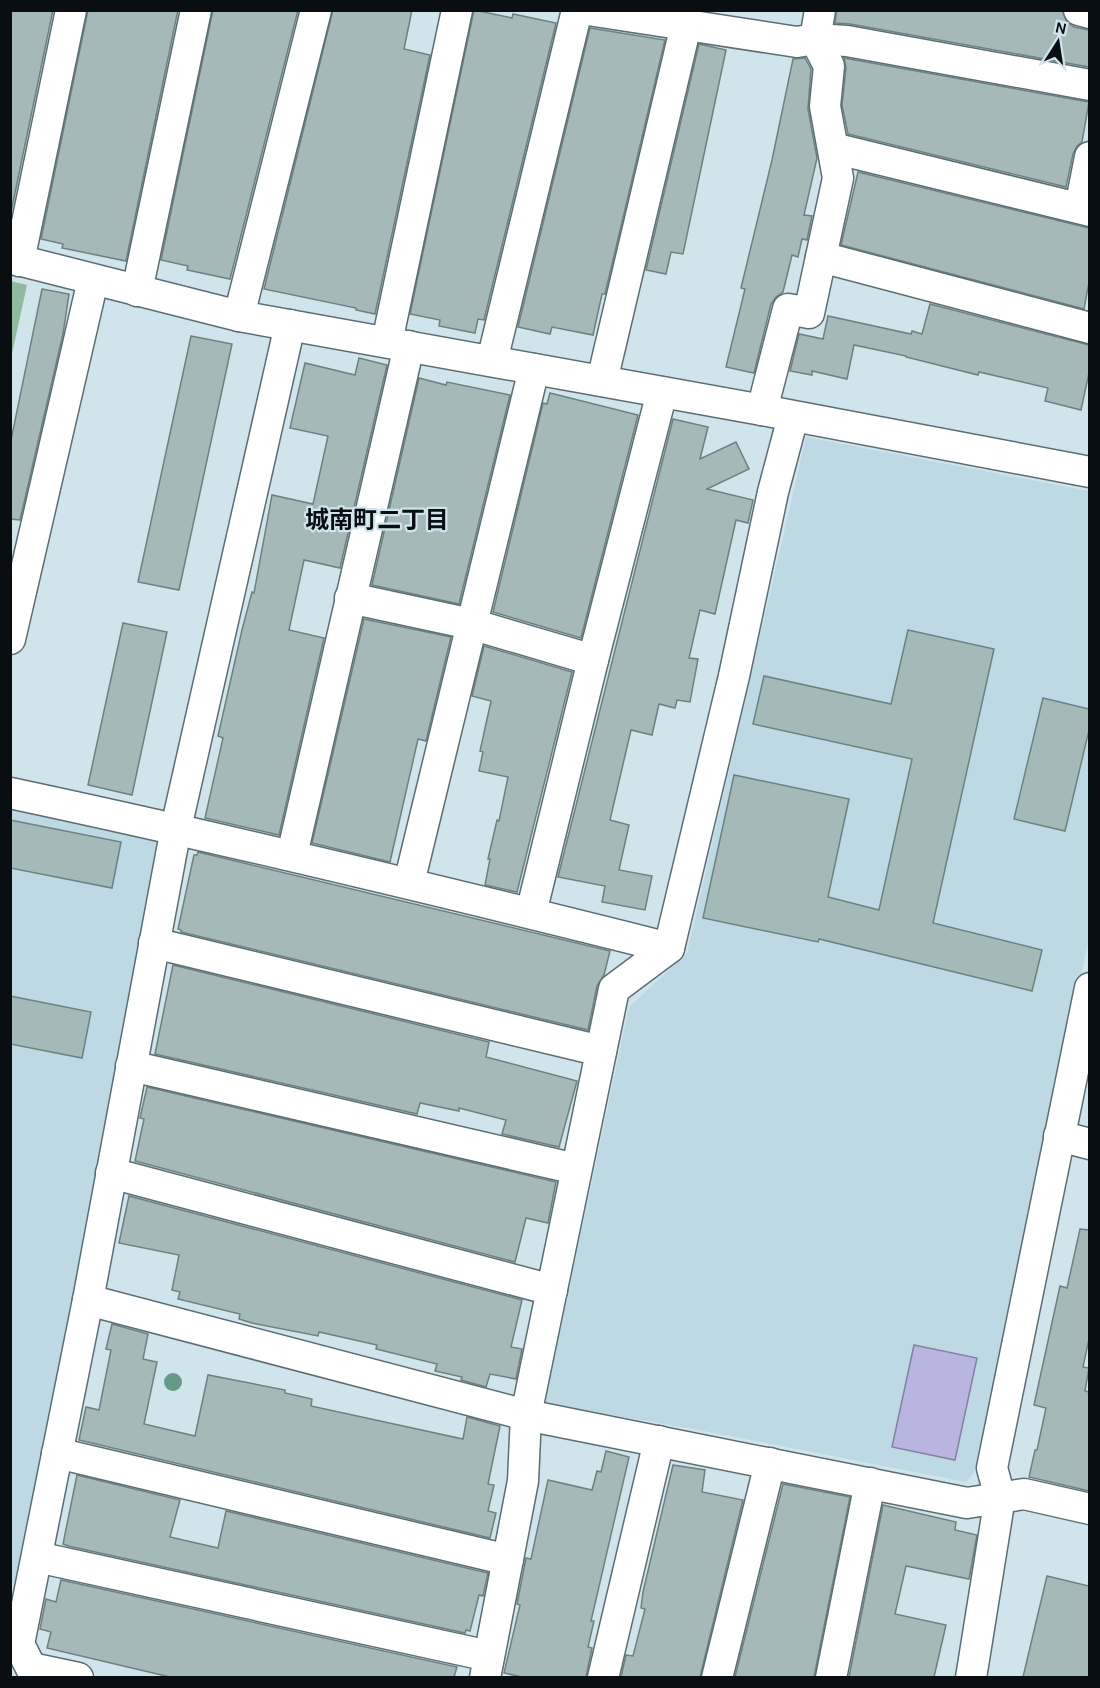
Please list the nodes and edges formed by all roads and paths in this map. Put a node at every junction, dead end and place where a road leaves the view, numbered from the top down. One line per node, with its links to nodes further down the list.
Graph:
1 (71, 10): 16 (street)
2 (196, 10): 18 (street)
3 (315, 10): 19 (street)
4 (457, 10): 22 (street)
5 (577, 10): 23 (street)
6 (588, 10): 9 (street)
7 (1079, 10): 8 (street)
8 (1089, 13)
9 (686, 25): 10 (street); 25 (street)
10 (817, 25): 11 (street); 12 (street)
11 (1089, 85)
12 (833, 148): 14 (street); 15 (street)
13 (1089, 157): 14 (street)
14 (1085, 210)
15 (821, 256): 21 (street); 27 (street)
16 (15, 260): 17 (street)
17 (93, 280): 18 (street); 32 (street)
18 (137, 291): 19 (street)
19 (239, 316): 20 (street)
20 (290, 325): 22 (street); 35 (street)
21 (1089, 328)
22 (398, 344): 23 (street); 30 (street)
23 (492, 361): 24 (street)
24 (534, 369): 25 (street); 31 (street)
25 (602, 381): 26 (street)
26 (662, 392): 27 (street); 33 (street)
27 (762, 410): 28 (street)
28 (793, 417): 29 (street); 40 (street)
29 (1089, 472)
30 (350, 598): 31 (street); 36 (street)
31 (471, 624): 33 (street); 37 (street)
32 (10, 639)
33 (593, 660): 38 (street)
34 (10, 793): 35 (street)
35 (176, 828): 36 (street); 39 (street)
36 (292, 855): 37 (street)
37 (409, 883): 38 (street)
38 (531, 913): 40 (street)
39 (154, 943): 42 (street); 43 (street)
40 (669, 948): 42 (street)
41 (1088, 1001): 44 (street)
42 (601, 1051): 46 (street)
43 (131, 1066): 46 (street); 47 (street)
44 (1059, 1136): 45 (street); 55 (street)
45 (1089, 1144)
46 (576, 1169): 48 (street)
47 (111, 1173): 48 (street); 49 (street)
48 (552, 1290): 50 (street)
49 (88, 1300): 50 (street); 52 (street)
50 (526, 1415): 51 (street); 58 (street)
51 (659, 1441): 53 (street); 62 (street)
52 (57, 1453): 57 (street); 58 (street)
53 (770, 1463): 54 (street); 63 (street)
54 (870, 1483): 55 (street); 64 (street)
55 (1000, 1497): 56 (street); 65 (street)
56 (1089, 1509)
57 (37, 1557): 59 (street); 60 (street)
58 (508, 1560): 60 (street)
59 (23, 1658): 61 (street)
60 (487, 1667)
61 (78, 1677)
62 (603, 1677)
63 (717, 1677)
64 (831, 1677)
65 (971, 1677)

